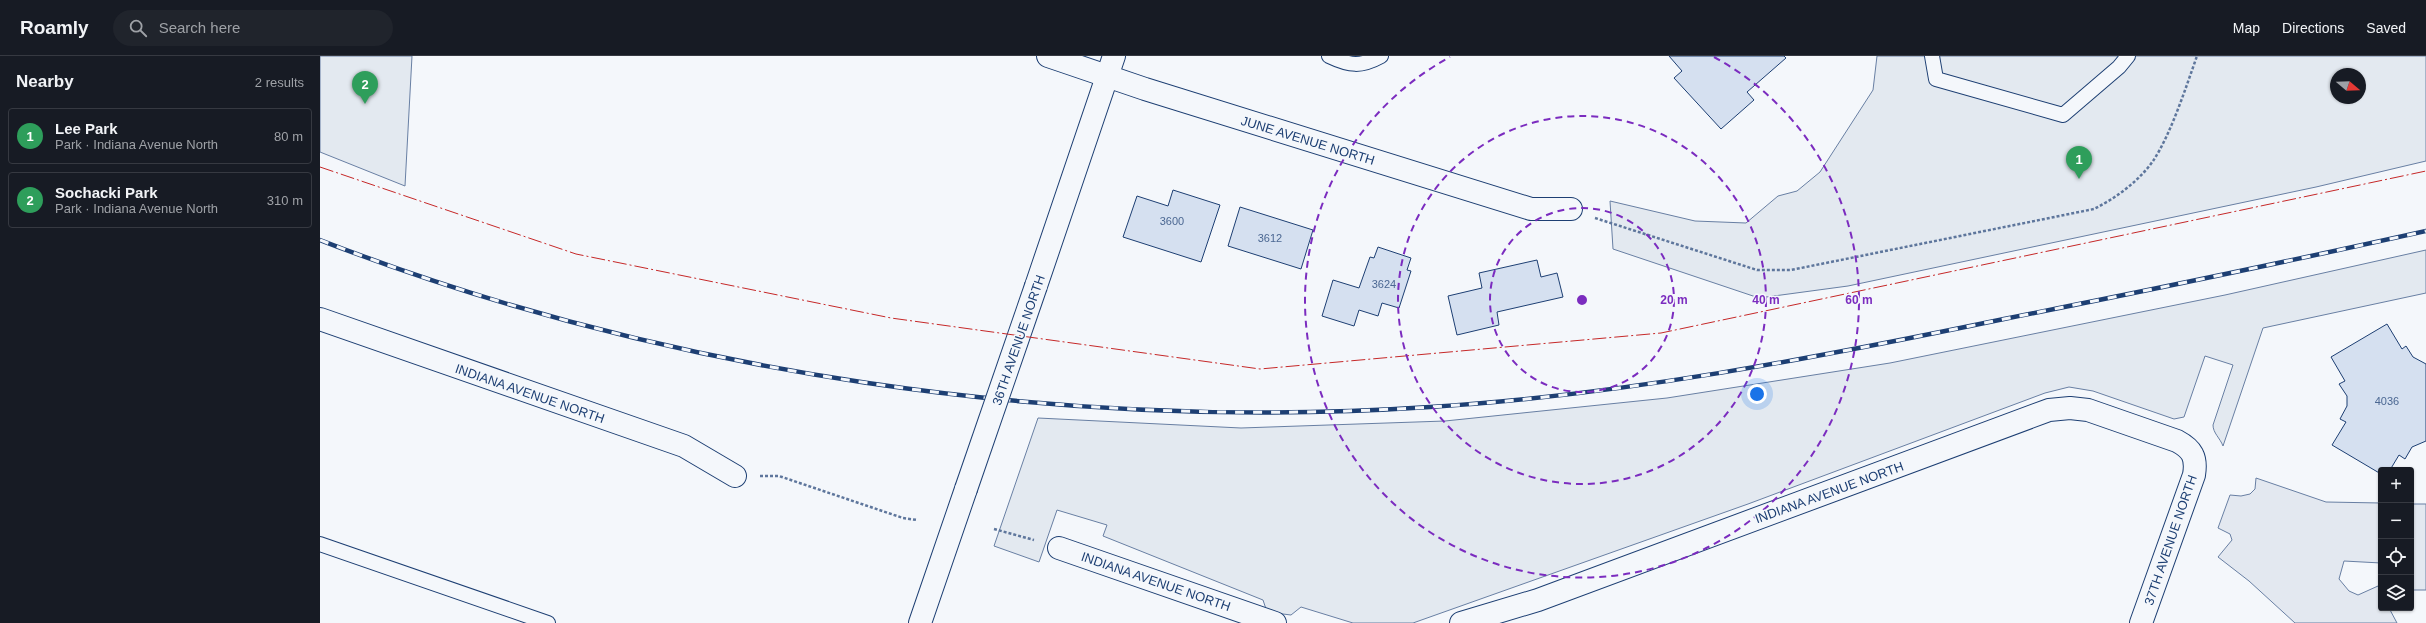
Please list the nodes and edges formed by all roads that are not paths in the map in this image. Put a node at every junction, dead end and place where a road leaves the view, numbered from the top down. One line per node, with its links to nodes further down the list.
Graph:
1 (1048, 56): 7 (street, JUNE AVENUE NORTH)
2 (1114, 56): 7 (street, 36TH AVENUE NORTH)
3 (1329, 56): 4 (lane)
4 (1381, 56)
5 (1932, 56): 6 (lane)
6 (2128, 56)
7 (1107, 76): 8 (street, JUNE AVENUE NORTH); 15 (street, 36TH AVENUE NORTH, bridge)
8 (1571, 209)
9 (320, 319): 11 (street, INDIANA AVENUE NORTH)
10 (2194, 456): 17 (street, INDIANA AVENUE NORTH); 18 (street, 37TH AVENUE NORTH)
11 (735, 476)
12 (320, 544): 14 (lane)
13 (1059, 548): 16 (street, INDIANA AVENUE NORTH)
14 (548, 623)
15 (920, 623)
16 (1275, 623)
17 (1461, 623)
18 (2141, 623)

